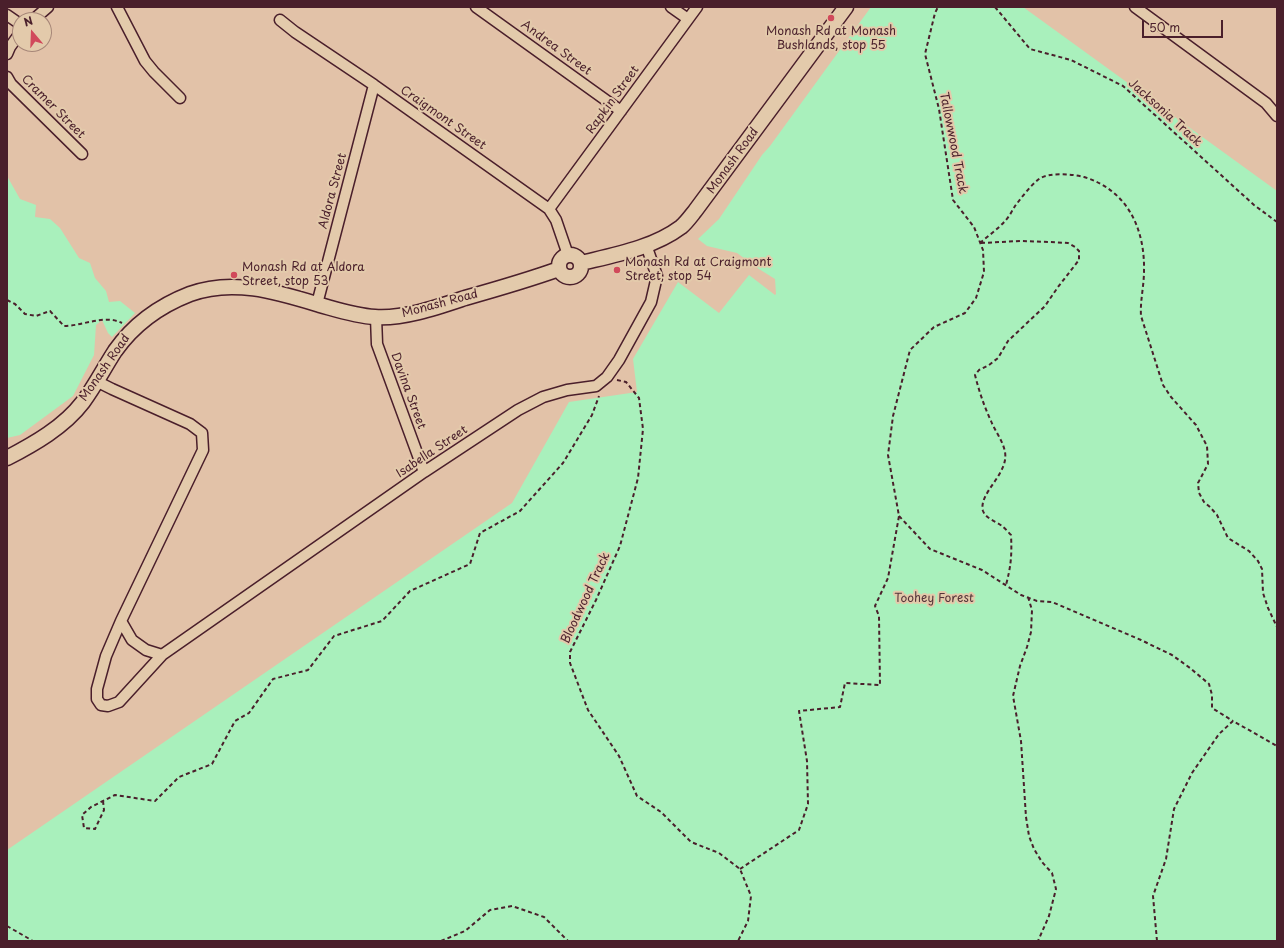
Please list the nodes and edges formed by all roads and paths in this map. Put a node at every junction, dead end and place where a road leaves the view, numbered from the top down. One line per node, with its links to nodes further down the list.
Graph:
1 (117, 7): 15 (street)
2 (476, 7): 16 (street, Andrea Street)
3 (671, 7): 9 (street)
4 (697, 7): 9 (street, Rapkin Street)
5 (846, 7): 22 (street, Monash Road)
6 (938, 7): 21 (path, Tallowwood Track)
7 (995, 7): 20 (path, Jacksonia Track)
8 (1135, 7): 17 (street)
9 (688, 19): 16 (street, Rapkin Street)
10 (280, 20): 14 (street, Craigmont Street)
11 (12, 44): 12 (street)
12 (7, 54)
13 (7, 77): 18 (street, Cramer Street)
14 (374, 85): 19 (street, Craigmont Street); 27 (street, Aldora Street)
15 (180, 98)
16 (621, 111): 19 (street, Rapkin Street)
17 (1277, 116)
18 (82, 154)
19 (550, 209): 23 (street, Craigmont Street)
20 (1277, 222)
21 (980, 243): 35 (path, Tallowwood Track); 36 (path); 39 (path)
22 (646, 245): 24 (street, Monash Road); 30 (street, Isabella Street)
23 (568, 255): 24 (street); 25 (street)
24 (581, 263): 25 (street)
25 (559, 269): 28 (street, Monash Road)
26 (7, 300): 29 (path)
27 (317, 304): 28 (street, Monash Road); 29 (street, Monash Road)
28 (376, 317): 34 (street, Davina Street)
29 (133, 329): 31 (street, Monash Road)
30 (607, 377): 34 (street, Isabella Street); 44 (path, Bloodwood Track)
31 (96, 381): 33 (street, Monash Road); 38 (street, Isabella Street)
32 (600, 396): 43 (path)
33 (7, 458)
34 (424, 472): 40 (street, Isabella Street)
35 (899, 516): 36 (path); 44 (path, Tallowwood Track)
36 (1006, 585): 37 (path)
37 (1028, 598): 41 (path); 50 (path)
38 (122, 621): 40 (street); 40 (street, Isabella Street)
39 (1277, 627)
40 (162, 655)
41 (1233, 721): 42 (path); 51 (path)
42 (1277, 746)
43 (103, 802): 43 (path)
44 (740, 870): 49 (path, Bloodwood Track)
45 (7, 926): 46 (path)
46 (33, 941)
47 (441, 941): 48 (path)
48 (568, 941)
49 (738, 941)
50 (1038, 941)
51 (1157, 941)

